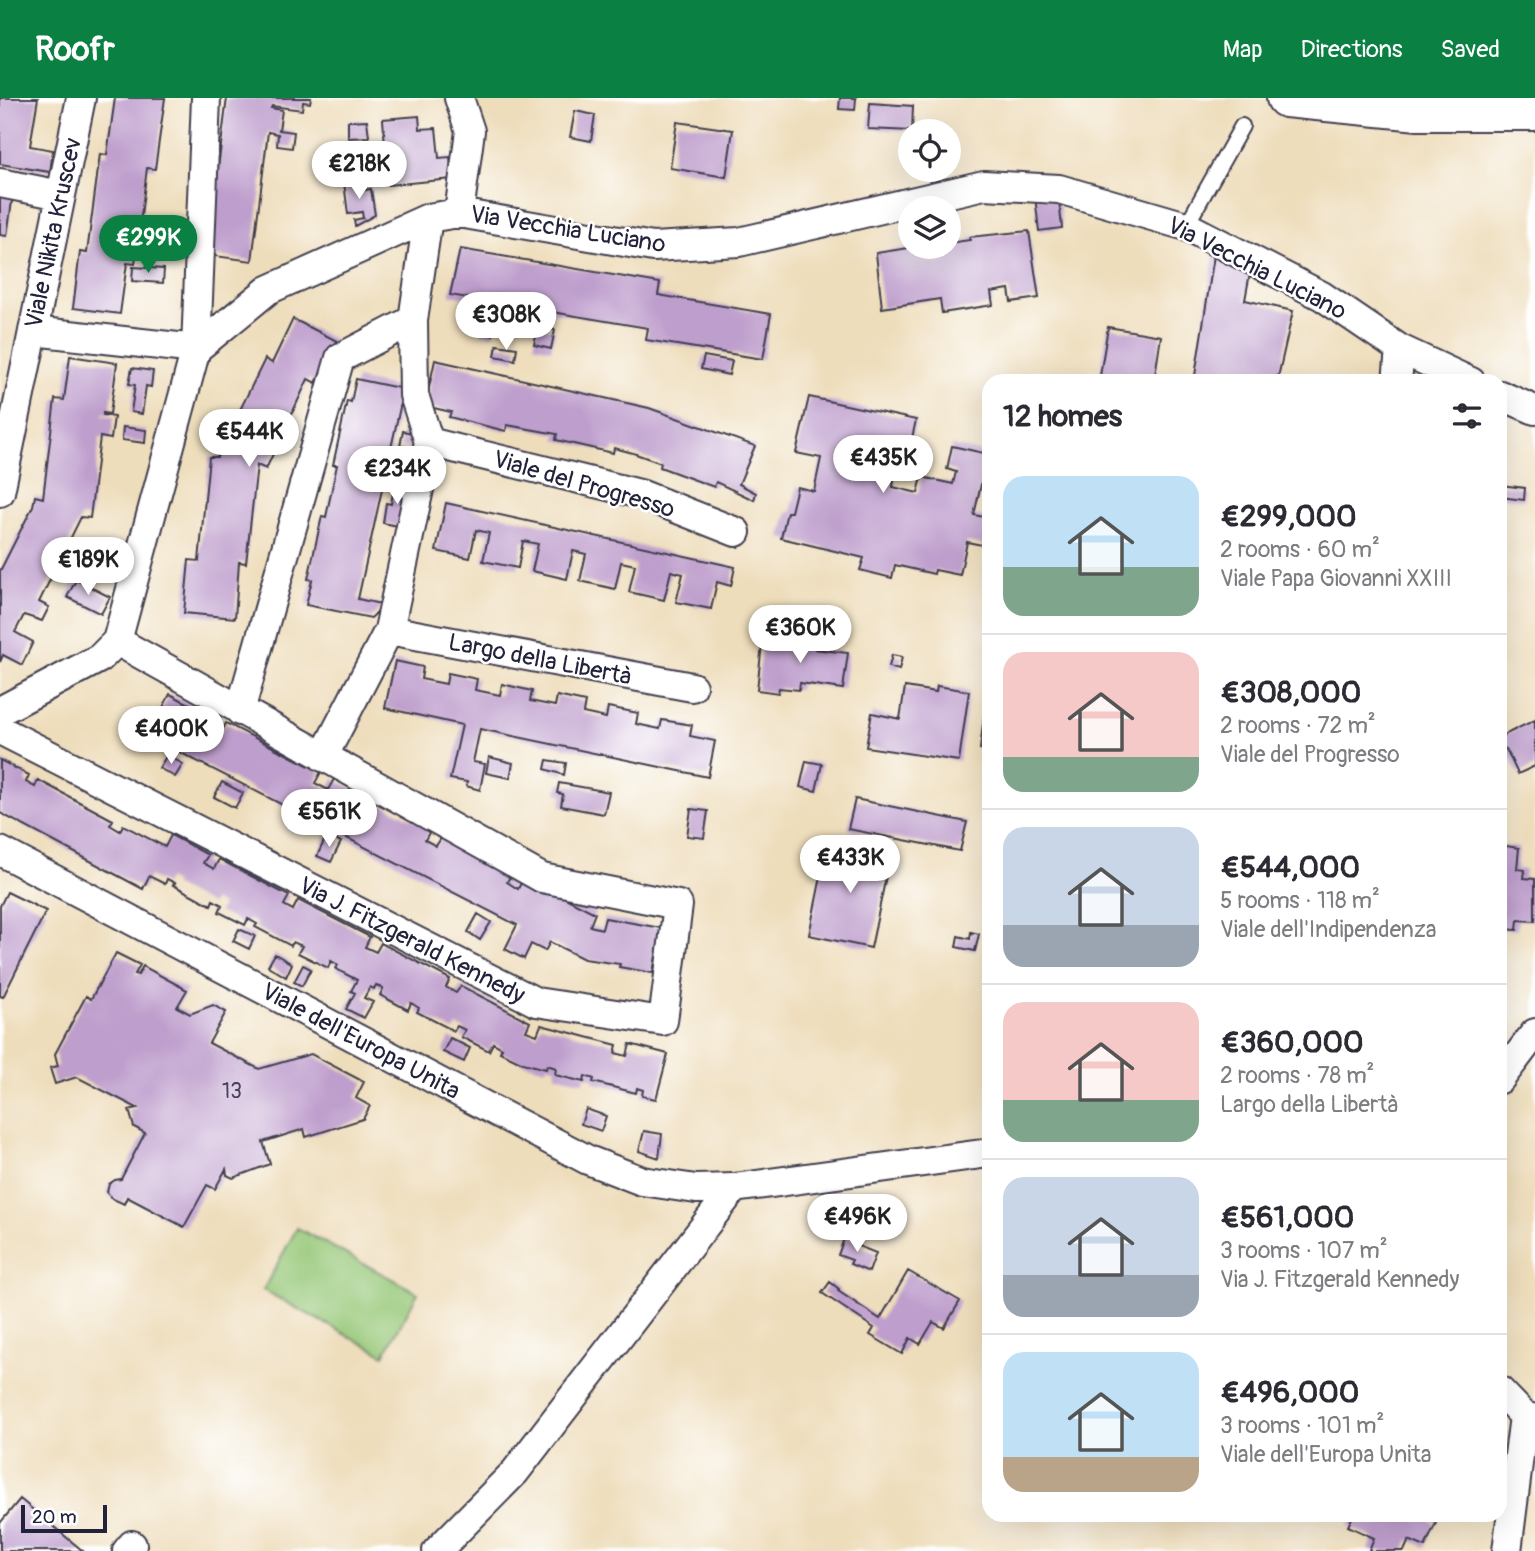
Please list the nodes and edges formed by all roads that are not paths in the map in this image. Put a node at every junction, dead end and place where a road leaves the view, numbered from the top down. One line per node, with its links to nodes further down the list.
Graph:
1 (81, 98): 8 (street, Viale Nikita Kruscev)
2 (206, 98): 14 (street)
3 (459, 98): 9 (street)
4 (1286, 98): 5 (highway)
5 (1535, 111)
6 (1242, 126): 11 (lane)
7 (0, 183): 8 (street)
8 (61, 195): 13 (street, Viale Nikita Kruscev)
9 (459, 213): 10 (street, Via Vecchia Luciano); 11 (street, Via Vecchia Luciano)
10 (428, 218): 12 (street); 14 (street, Via Vecchia Luciano)
11 (1186, 226): 15 (street, Via Vecchia Luciano)
12 (413, 320): 20 (street); 27 (street)
13 (33, 331): 14 (street); 21 (street, Viale Nikita Kruscev)
14 (196, 349): 24 (street)
15 (1401, 349): 16 (street); 17 (street, Via Vecchia Luciano)
16 (1397, 374)
17 (1454, 374)
18 (1507, 398): 19 (street)
19 (1535, 410)
20 (429, 442): 22 (street, Viale del Progresso); 23 (street)
21 (0, 492)
22 (736, 532)
23 (389, 630): 25 (street, Largo della Libertà); 29 (street)
24 (117, 642): 26 (street); 27 (street, Via J. Fitzgerald Kennedy)
25 (692, 687)
26 (0, 711)
27 (240, 711): 29 (street, Via J. Fitzgerald Kennedy)
28 (0, 730): 29 (street, Via J. Fitzgerald Kennedy)
29 (323, 757)
30 (0, 851): 34 (street, Viale dell'Europa Unita)
31 (1535, 1033): 32 (street)
32 (1507, 1070)
33 (982, 1154): 34 (street, Viale dell'Europa Unita)
34 (734, 1188): 37 (street)
35 (1507, 1397): 36 (street)
36 (1530, 1417): 38 (street)
37 (437, 1551)
38 (1507, 1551)

